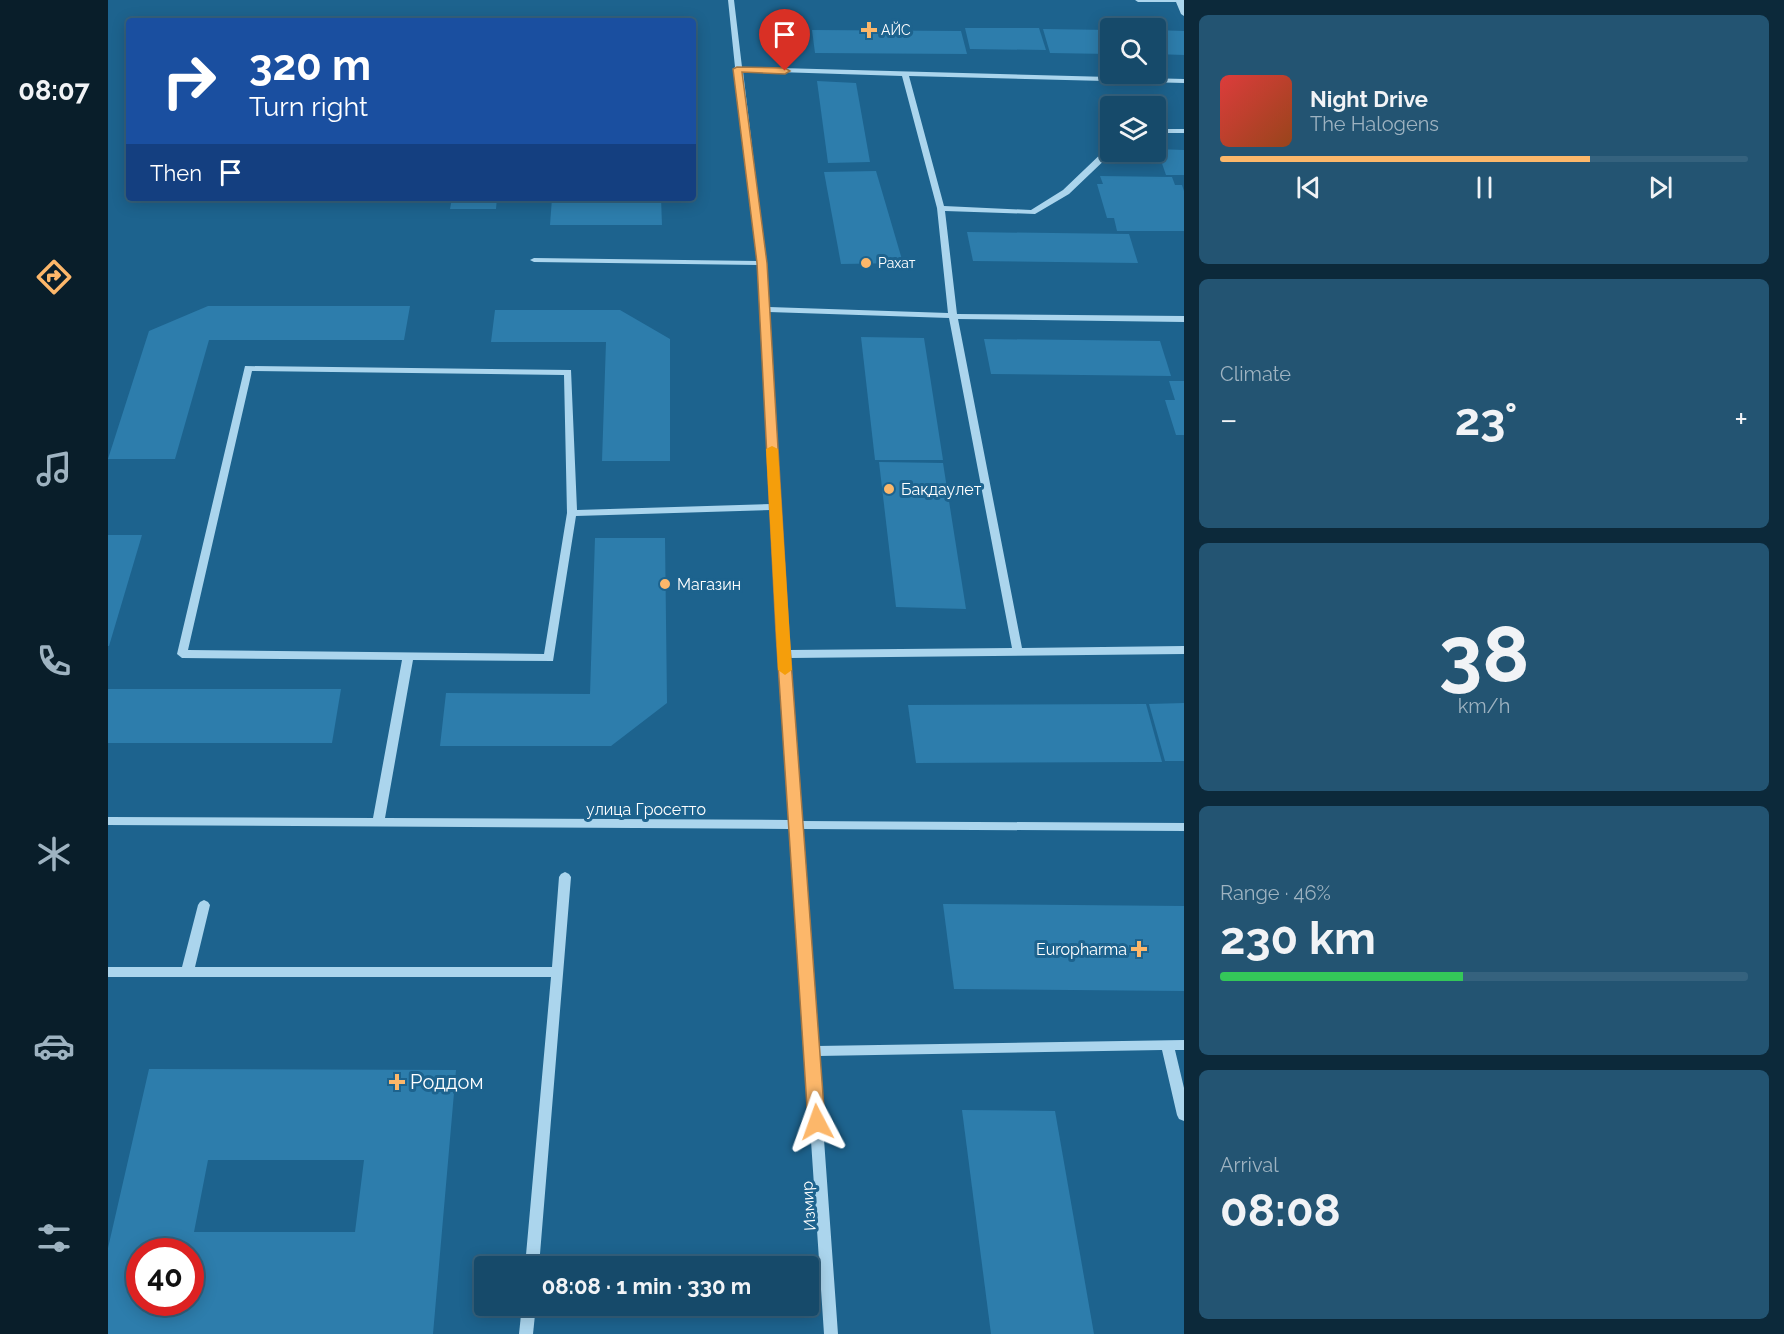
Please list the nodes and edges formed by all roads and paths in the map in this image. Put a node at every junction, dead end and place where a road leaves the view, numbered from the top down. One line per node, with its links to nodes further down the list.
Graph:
1 (730, 0): 6 (street, Измир)
2 (1138, 0): 3 (street)
3 (1179, 0): 4 (street); 5 (street)
4 (1184, 0)
5 (1184, 14)
6 (737, 69): 7 (street); 14 (street, Измир)
7 (905, 75): 8 (street); 12 (street)
8 (1184, 81)
9 (1166, 131): 10 (street)
10 (1184, 131)
11 (1100, 160): 12 (street)
12 (941, 208): 16 (street)
13 (534, 260): 14 (street)
14 (762, 263): 15 (street, Измир)
15 (764, 309): 16 (street); 18 (street, Измир)
16 (953, 316): 17 (street); 21 (street)
17 (1184, 319)
18 (775, 507): 19 (street); 22 (street, Измир)
19 (572, 513): 23 (street); 23 (street)
20 (1184, 650): 21 (street)
21 (1018, 652): 22 (street)
22 (784, 654): 26 (street, Измир)
23 (408, 657): 25 (street)
24 (108, 821): 25 (street, улица Гросетто)
25 (378, 823): 26 (street, улица Гросетто)
26 (797, 825): 27 (street, улица Гросетто); 35 (street, Измир)
27 (1184, 827)
28 (565, 877): 31 (street)
29 (204, 905): 32 (street)
30 (108, 972): 32 (street)
31 (558, 972): 32 (street); 37 (street)
32 (187, 973)
33 (1167, 1045): 34 (street); 35 (street); 36 (street)
34 (1184, 1045)
35 (812, 1051): 40 (street, Измир)
36 (1184, 1115)
37 (533, 1256)
38 (528, 1316): 39 (street)
39 (526, 1334)
40 (831, 1334)

